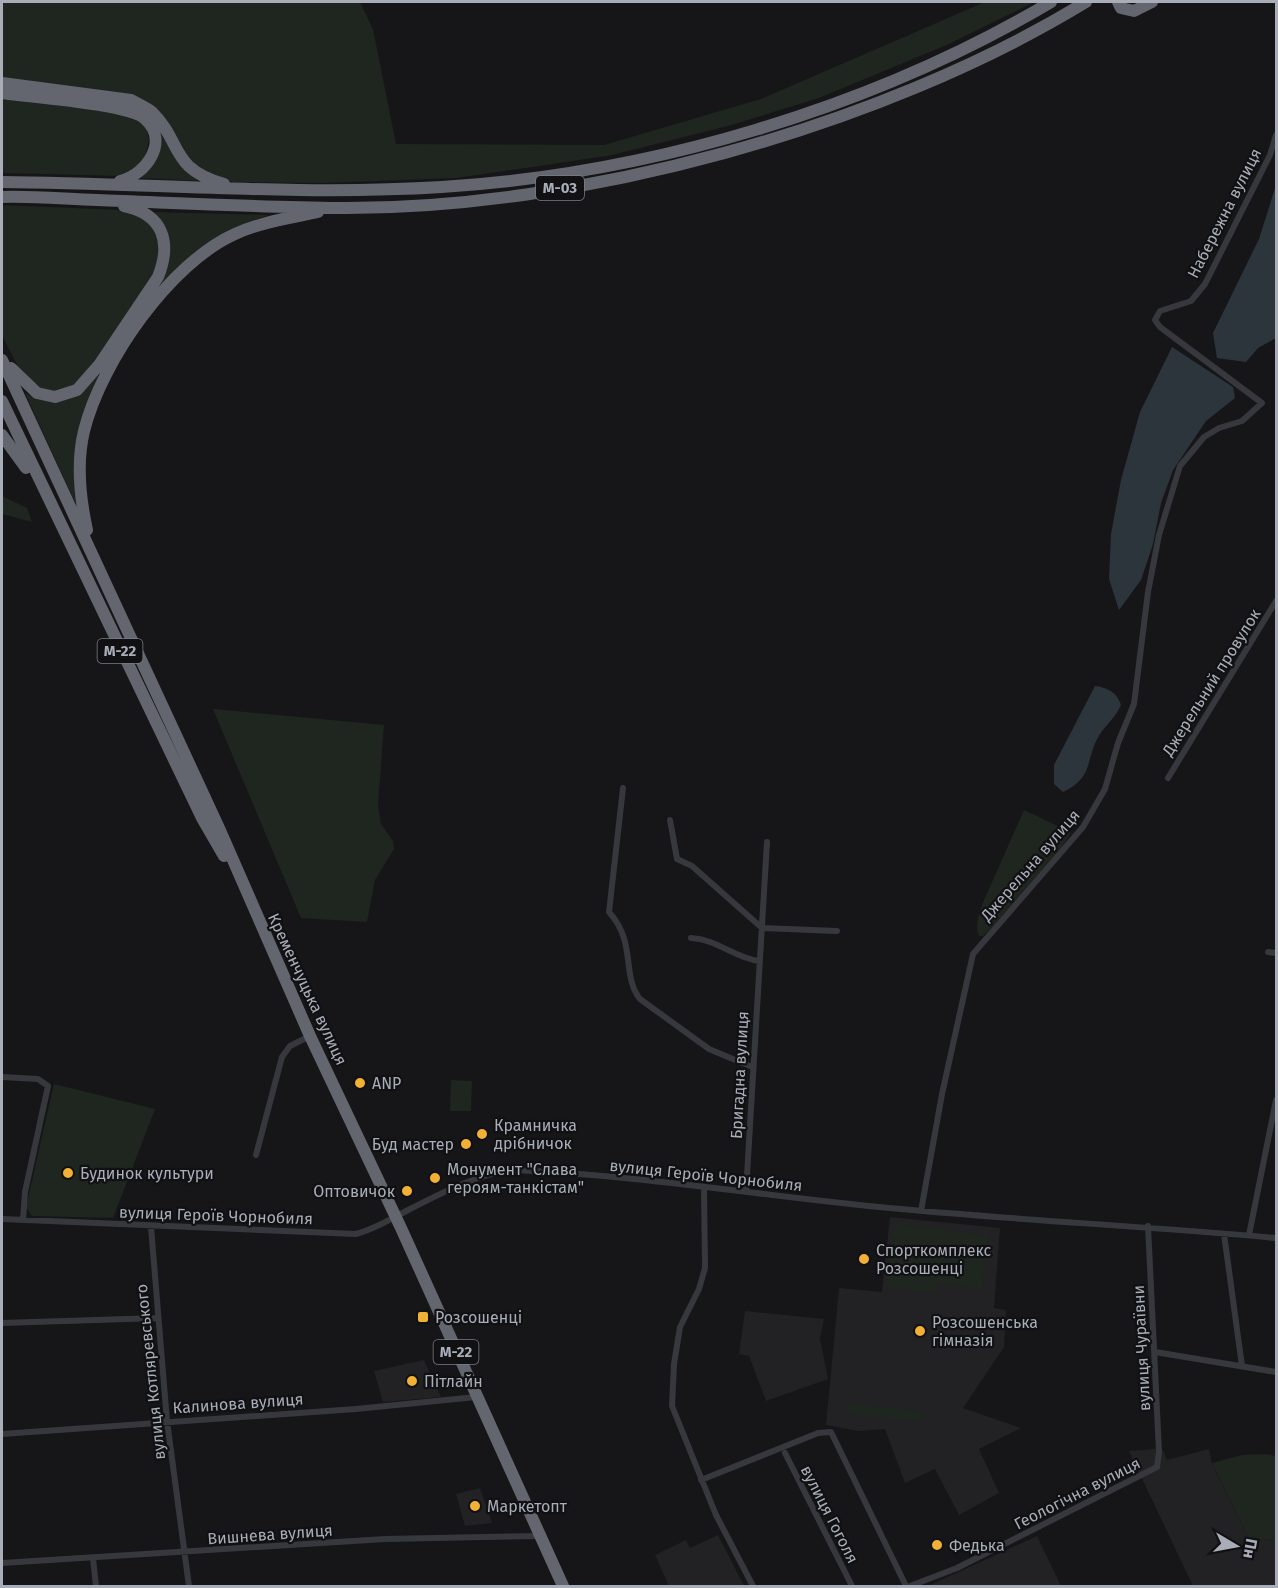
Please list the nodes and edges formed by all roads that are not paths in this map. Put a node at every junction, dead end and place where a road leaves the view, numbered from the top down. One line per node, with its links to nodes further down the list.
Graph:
1 (1051, 2): 10 (highway, М-03)
2 (1086, 2): 13 (highway, М-03)
3 (1118, 2): 4 (highway)
4 (1152, 2)
5 (2, 83): 10 (highway)
6 (2, 93): 9 (highway)
7 (1276, 135): 16 (street, Набережна вулиця)
8 (2, 182): 9 (highway, М-03)
9 (109, 183): 10 (highway, М-03)
10 (251, 190)
11 (2, 197): 12 (highway, М-03)
12 (93, 200): 13 (highway, М-03); 14 (highway)
13 (341, 208): 19 (highway)
14 (2, 358): 19 (highway, М-22)
15 (2, 401): 18 (highway, М-22)
16 (1262, 403): 39 (street, Джерельна вулиця)
17 (2, 435): 18 (highway)
18 (51, 506): 25 (highway, М-22)
19 (92, 552): 25 (highway, М-22)
20 (1276, 601): 21 (street, Джерельний провулок)
21 (1168, 778)
22 (623, 788): 33 (street)
23 (670, 820): 26 (street)
24 (767, 842): 26 (street, Бригадна вулиця)
25 (248, 896): 32 (highway, Кременчуцька вулиця / М-22)
26 (762, 928): 27 (street); 31 (street, Бригадна вулиця)
27 (837, 931)
28 (691, 938): 31 (street)
29 (1268, 952): 30 (street)
30 (1276, 953)
31 (759, 961): 33 (street, Бригадна вулиця)
32 (310, 1036): 36 (street); 40 (highway, Кременчуцька вулиця / М-22)
33 (752, 1067): 38 (street, Бригадна вулиця)
34 (2, 1077): 42 (street)
35 (1276, 1100): 46 (street)
36 (256, 1155)
37 (704, 1187): 38 (street, вулиця Героїв Чорнобиля); 40 (street, вулиця Героїв Чорнобиля); 58 (street)
38 (746, 1192): 39 (street, вулиця Героїв Чорнобиля)
39 (921, 1211): 43 (street, вулиця Героїв Чорнобиля)
40 (396, 1217): 44 (street, вулиця Героїв Чорнобиля); 53 (highway, Кременчуцька вулиця / М-22)
41 (2, 1219): 42 (street, вулиця Героїв Чорнобиля)
42 (23, 1220): 44 (street, вулиця Героїв Чорнобиля)
43 (1148, 1226): 45 (street, вулиця Героїв Чорнобиля); 50 (street, вулиця Чураївни)
44 (151, 1227): 48 (street, вулиця Котляревського)
45 (1224, 1234): 46 (street, вулиця Героїв Чорнобиля); 51 (street)
46 (1249, 1235): 47 (street, вулиця Героїв Чорнобиля)
47 (1276, 1238)
48 (158, 1318): 49 (street); 54 (street, вулиця Котляревського)
49 (2, 1323)
50 (1155, 1352): 51 (street); 57 (street, вулиця Чураївни)
51 (1242, 1366): 52 (street)
52 (1276, 1372)
53 (476, 1397): 54 (street, Калинова вулиця); 59 (highway, Кременчуцька вулиця / М-22)
54 (166, 1421): 55 (street, Калинова вулиця); 60 (street, вулиця Котляревського)
55 (2, 1434)
56 (785, 1453): 67 (street, вулиця Гоголя)
57 (1157, 1467): 68 (street, Геологічна вулиця)
58 (701, 1480): 66 (street); 68 (street)
59 (541, 1536): 60 (street, Вишнева вулиця); 65 (highway, Кременчуцька вулиця / М-22)
60 (186, 1554): 61 (street, Вишнева вулиця); 64 (street, вулиця Котляревського)
61 (93, 1558): 62 (street, Вишнева вулиця); 63 (street)
62 (2, 1563)
63 (96, 1587)
64 (189, 1587)
65 (563, 1587)
66 (753, 1587)
67 (852, 1587)
68 (908, 1587)

